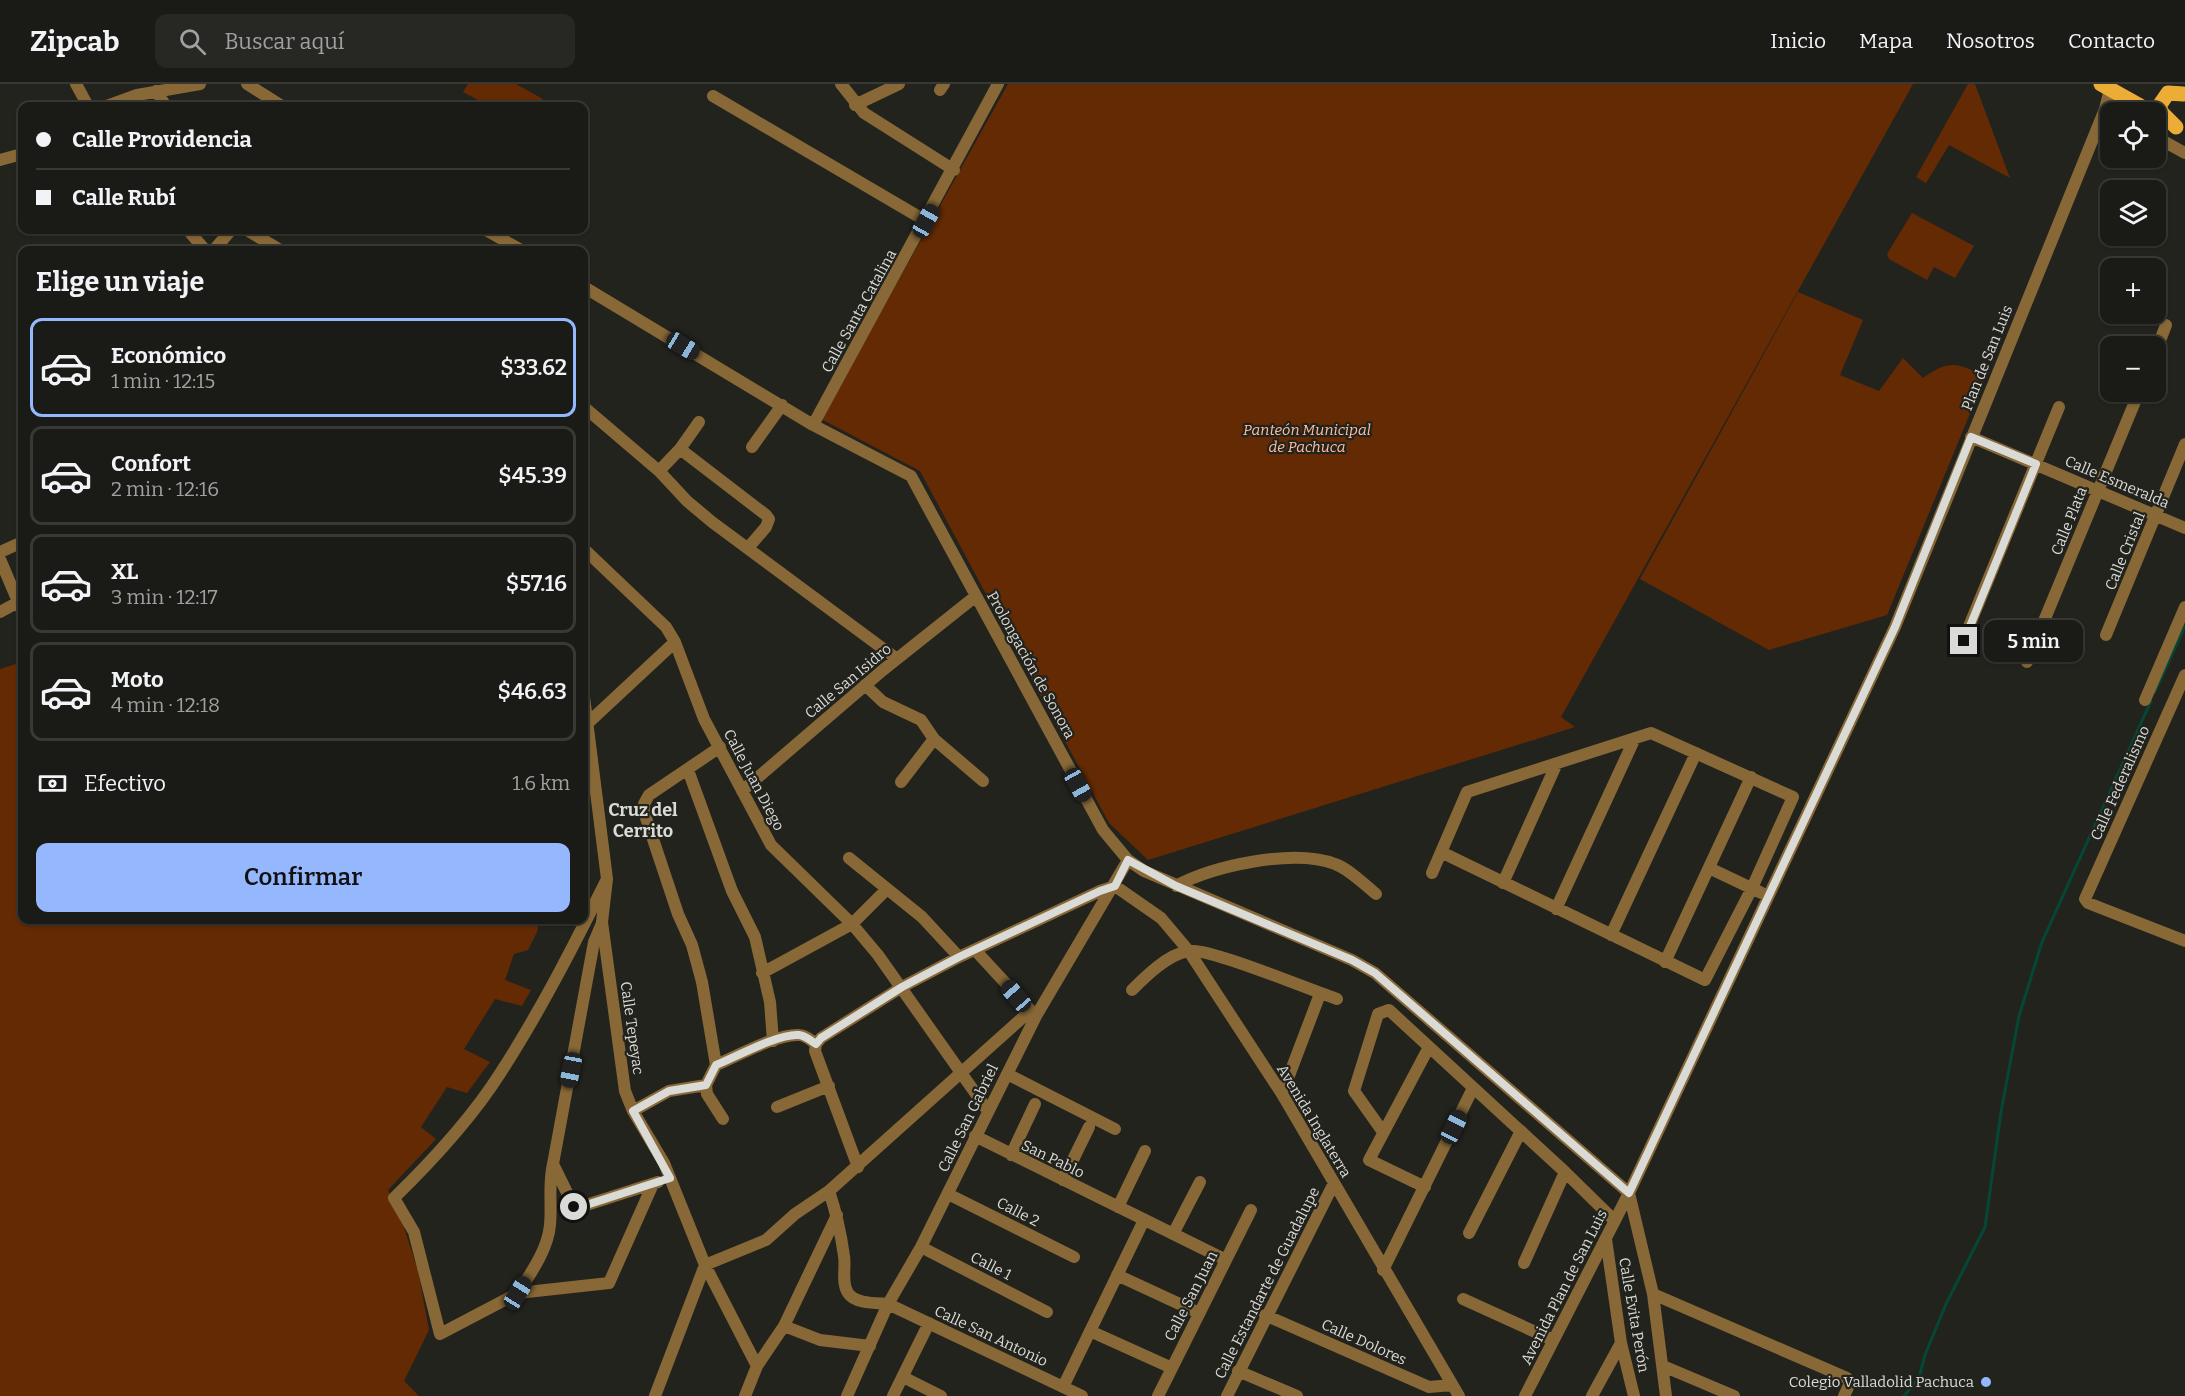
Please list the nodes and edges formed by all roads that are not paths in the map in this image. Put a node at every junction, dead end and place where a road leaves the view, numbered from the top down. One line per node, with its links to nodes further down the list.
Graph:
1 (76, 84): 12 (street)
2 (196, 84): 9 (street)
3 (247, 84): 15 (street)
4 (841, 84): 18 (street)
5 (899, 84): 18 (street)
6 (998, 84): 26 (street, Calle Santa Catalina)
7 (2165, 84): 10 (main road)
8 (2107, 86): 16 (street, Plan de San Luis); 17 (main road)
9 (143, 91): 13 (street); 14 (street)
10 (2184, 95): 20 (main road)
11 (713, 96): 27 (street)
12 (86, 102)
13 (117, 102)
14 (160, 102)
15 (276, 102)
16 (2108, 102)
17 (2134, 102)
18 (855, 105): 26 (street)
19 (2166, 121): 20 (main road)
20 (2181, 130)
21 (2100, 132): 45 (street, Plan de San Luis)
22 (2166, 143): 23 (street)
23 (2185, 153)
24 (18, 154): 25 (street)
25 (0, 160)
26 (954, 170): 27 (street, Calle Santa Catalina)
27 (926, 221): 44 (street, Calle Santa Catalina)
28 (191, 234): 32 (street)
29 (228, 234): 33 (street)
30 (254, 234): 34 (street)
31 (493, 234): 35 (street)
32 (202, 246)
33 (217, 246)
34 (273, 246)
35 (514, 246)
36 (588, 289): 40 (street, Prolongación de Sonora)
37 (2166, 325): 38 (street)
38 (2162, 336)
39 (2135, 402): 51 (street, Calle Plata)
40 (782, 405): 44 (street, Prolongación de Sonora); 47 (street)
41 (2059, 407): 49 (street)
42 (588, 409): 50 (street)
43 (699, 423): 48 (street)
44 (813, 425): 59 (street, Prolongación de Sonora)
45 (1971, 437): 49 (street, Calle Esmeralda); 96 (street, Plan de San Luis)
46 (2185, 444): 52 (street, Calle Cristal)
47 (752, 447)
48 (680, 449): 50 (street); 55 (street)
49 (2036, 464): 51 (street, Calle Esmeralda); 65 (street)
50 (659, 471): 55 (street)
51 (2098, 490): 52 (street, Calle Esmeralda); 67 (street, Calle Plata)
52 (2156, 515): 53 (street, Calle Esmeralda); 64 (street, Calle Cristal)
53 (2185, 528)
54 (18, 544): 56 (street)
55 (748, 548): 68 (street)
56 (0, 552)
57 (588, 553): 66 (street, Calle Juan Diego)
58 (0, 559): 60 (street)
59 (976, 596): 68 (street, Calle San Isidro); 86 (street, Prolongación de Sonora)
60 (18, 598)
61 (18, 605): 63 (street)
62 (2185, 607): 71 (street)
63 (0, 612)
64 (2106, 635)
65 (1964, 641)
66 (675, 642): 73 (street); 76 (street, Calle Juan Diego)
67 (2027, 662)
68 (890, 664): 70 (street, Calle San Isidro)
69 (2185, 675): 103 (street, Calle Federalismo)
70 (865, 686): 75 (street); 83 (street, Calle San Isidro)
71 (2145, 700)
72 (588, 717): 73 (street, Calle Tepeyac)
73 (589, 722): 89 (street, Calle Tepeyac)
74 (1635, 738): 77 (street); 78 (street); 97 (street)
75 (934, 739): 81 (street); 82 (street)
76 (720, 747): 79 (street); 83 (street, Calle Juan Diego)
77 (1696, 753): 80 (street); 102 (street)
78 (1557, 763): 84 (street); 90 (street)
79 (688, 770): 108 (street); 117 (street)
80 (1751, 777): 87 (street); 93 (street)
81 (982, 781)
82 (901, 782)
83 (742, 791): 101 (street, Calle Juan Diego)
84 (1441, 852): 88 (street); 90 (street)
85 (849, 858): 94 (street)
86 (1128, 860): 91 (street, Calle San Gabriel); 92 (street, Prolongación de Sonora)
87 (1709, 868): 93 (street); 107 (street)
88 (1432, 873)
89 (607, 879): 98 (street); 99 (street, Calle Tepeyac)
90 (1503, 883): 97 (street)
91 (1115, 886): 104 (street); 105 (street, Avenida Inglaterra); 113 (street, Calle San Gabriel)
92 (1176, 886): 95 (street); 146 (street, Prolongación de Sonora)
93 (1752, 888): 96 (street); 107 (street)
94 (887, 889): 101 (street); 106 (street)
95 (1376, 894)
96 (1768, 896): 146 (street, Plan de San Luis)
97 (1556, 909): 102 (street)
98 (588, 916)
99 (602, 922): 126 (street, Calle Tepeyac); 136 (street)
100 (584, 924): 163 (street)
101 (852, 924): 108 (street); 109 (street, Calle Juan Diego)
102 (1611, 936): 107 (street)
103 (2185, 940)
104 (975, 950): 106 (street); 113 (street)
105 (1188, 950): 110 (street); 111 (street); 123 (street, Avenida Inglaterra)
106 (959, 957): 109 (street)
107 (1665, 962)
108 (762, 973): 114 (street)
109 (902, 987): 115 (street); 118 (street, Calle Juan Diego)
110 (1132, 990)
111 (1320, 994): 112 (street); 123 (street)
112 (1337, 999)
113 (1033, 1014): 118 (street); 119 (street, Calle San Gabriel)
114 (773, 1041): 115 (street); 117 (street)
115 (816, 1044): 121 (street)
116 (1429, 1047): 122 (street); 132 (street); 132 (street)
117 (716, 1065): 120 (street)
118 (962, 1071): 127 (street, Calle Juan Diego); 137 (street)
119 (1007, 1074): 127 (street, Calle San Gabriel); 130 (street)
120 (706, 1085): 126 (street); 128 (street)
121 (829, 1086): 125 (street); 137 (street)
122 (1473, 1088): 131 (street); 144 (street)
123 (1282, 1094): 142 (street, Avenida Inglaterra)
124 (1035, 1104): 135 (street)
125 (777, 1107)
126 (633, 1111): 139 (street, Calle Tepeyac)
127 (988, 1111): 133 (street, Calle San Gabriel)
128 (723, 1119)
129 (1089, 1127): 140 (street)
130 (1115, 1128)
131 (1521, 1131): 138 (street); 153 (street)
132 (1383, 1132): 144 (street)
133 (975, 1136): 135 (street, San Pablo); 147 (street, Calle San Gabriel)
134 (1145, 1151): 148 (street)
135 (1011, 1155): 140 (street, San Pablo)
136 (553, 1164): 143 (street); 163 (street)
137 (858, 1167): 145 (street)
138 (1565, 1172): 152 (street); 159 (street)
139 (670, 1178): 143 (street); 160 (street, Calle Tepeyac)
140 (1063, 1180): 148 (street, San Pablo)
141 (1200, 1182): 154 (street)
142 (1334, 1183): 161 (street, Avenida Inglaterra); 169 (street, Calle Estandarte de Guadalupe)
143 (653, 1184): 163 (street)
144 (1425, 1187): 161 (street)
145 (829, 1191): 150 (street); 160 (street)
146 (1629, 1193): 152 (street, Avenida Plan de San Luis); 164 (street)
147 (948, 1194): 156 (street, Calle San Gabriel); 157 (street, Calle 2)
148 (1118, 1207): 151 (street, San Pablo)
149 (1251, 1210): 158 (street, Calle San Juan)
150 (837, 1215): 166 (street, Calle San Antonio); 171 (street)
151 (1144, 1220): 154 (street, San Pablo); 162 (street)
152 (1615, 1221): 155 (street, Avenida Plan de San Luis)
153 (1469, 1233)
154 (1173, 1234): 158 (street, San Pablo)
155 (1606, 1239): 173 (street, Avenida Plan de San Luis); 174 (street, Calle Evita Perón)
156 (921, 1247): 166 (street, Calle San Gabriel); 167 (street, Calle 1)
157 (1074, 1257)
158 (1226, 1260): 168 (street, Calle San Juan)
159 (1524, 1263)
160 (705, 1265): 176 (street, Calle Tepeyac); 183 (street)
161 (1383, 1270): 182 (street, Avenida Inglaterra)
162 (1117, 1275): 168 (street); 172 (street)
163 (518, 1293)
164 (1653, 1294): 177 (street); 197 (street)
165 (1463, 1299): 173 (street)
166 (888, 1304): 170 (street, Calle San Antonio); 175 (street, Calle San Gabriel)
167 (1047, 1312)
168 (1199, 1313): 178 (street, Calle San Juan)
169 (1265, 1315): 179 (street, Calle Estandarte de Guadalupe); 182 (street, Calle Dolores)
170 (929, 1323): 180 (street); 181 (street, Calle San Antonio)
171 (784, 1326): 175 (street); 176 (street)
172 (1090, 1331): 178 (street); 181 (street)
173 (1553, 1340): 192 (street, Avenida Plan de San Luis)
174 (1621, 1343): 193 (street); 194 (street, Calle Evita Perón)
175 (870, 1346): 185 (street, Calle San Gabriel)
176 (757, 1366): 184 (street)
177 (1663, 1366): 195 (street); 196 (street)
178 (1172, 1368): 189 (street, Calle San Juan)
179 (1239, 1371): 190 (street, Calle Estandarte de Guadalupe); 191 (street)
180 (903, 1377): 186 (street); 187 (street)
181 (1063, 1387): 188 (street, Calle San Antonio)
182 (1456, 1391)
183 (655, 1396)
184 (745, 1396)
185 (847, 1396)
186 (893, 1396)
187 (941, 1396)
188 (1082, 1396)
189 (1158, 1396)
190 (1227, 1396)
191 (1297, 1396)
192 (1525, 1396)
193 (1592, 1396)
194 (1634, 1396)
195 (1666, 1396)
196 (1734, 1396)
197 (1844, 1396)

